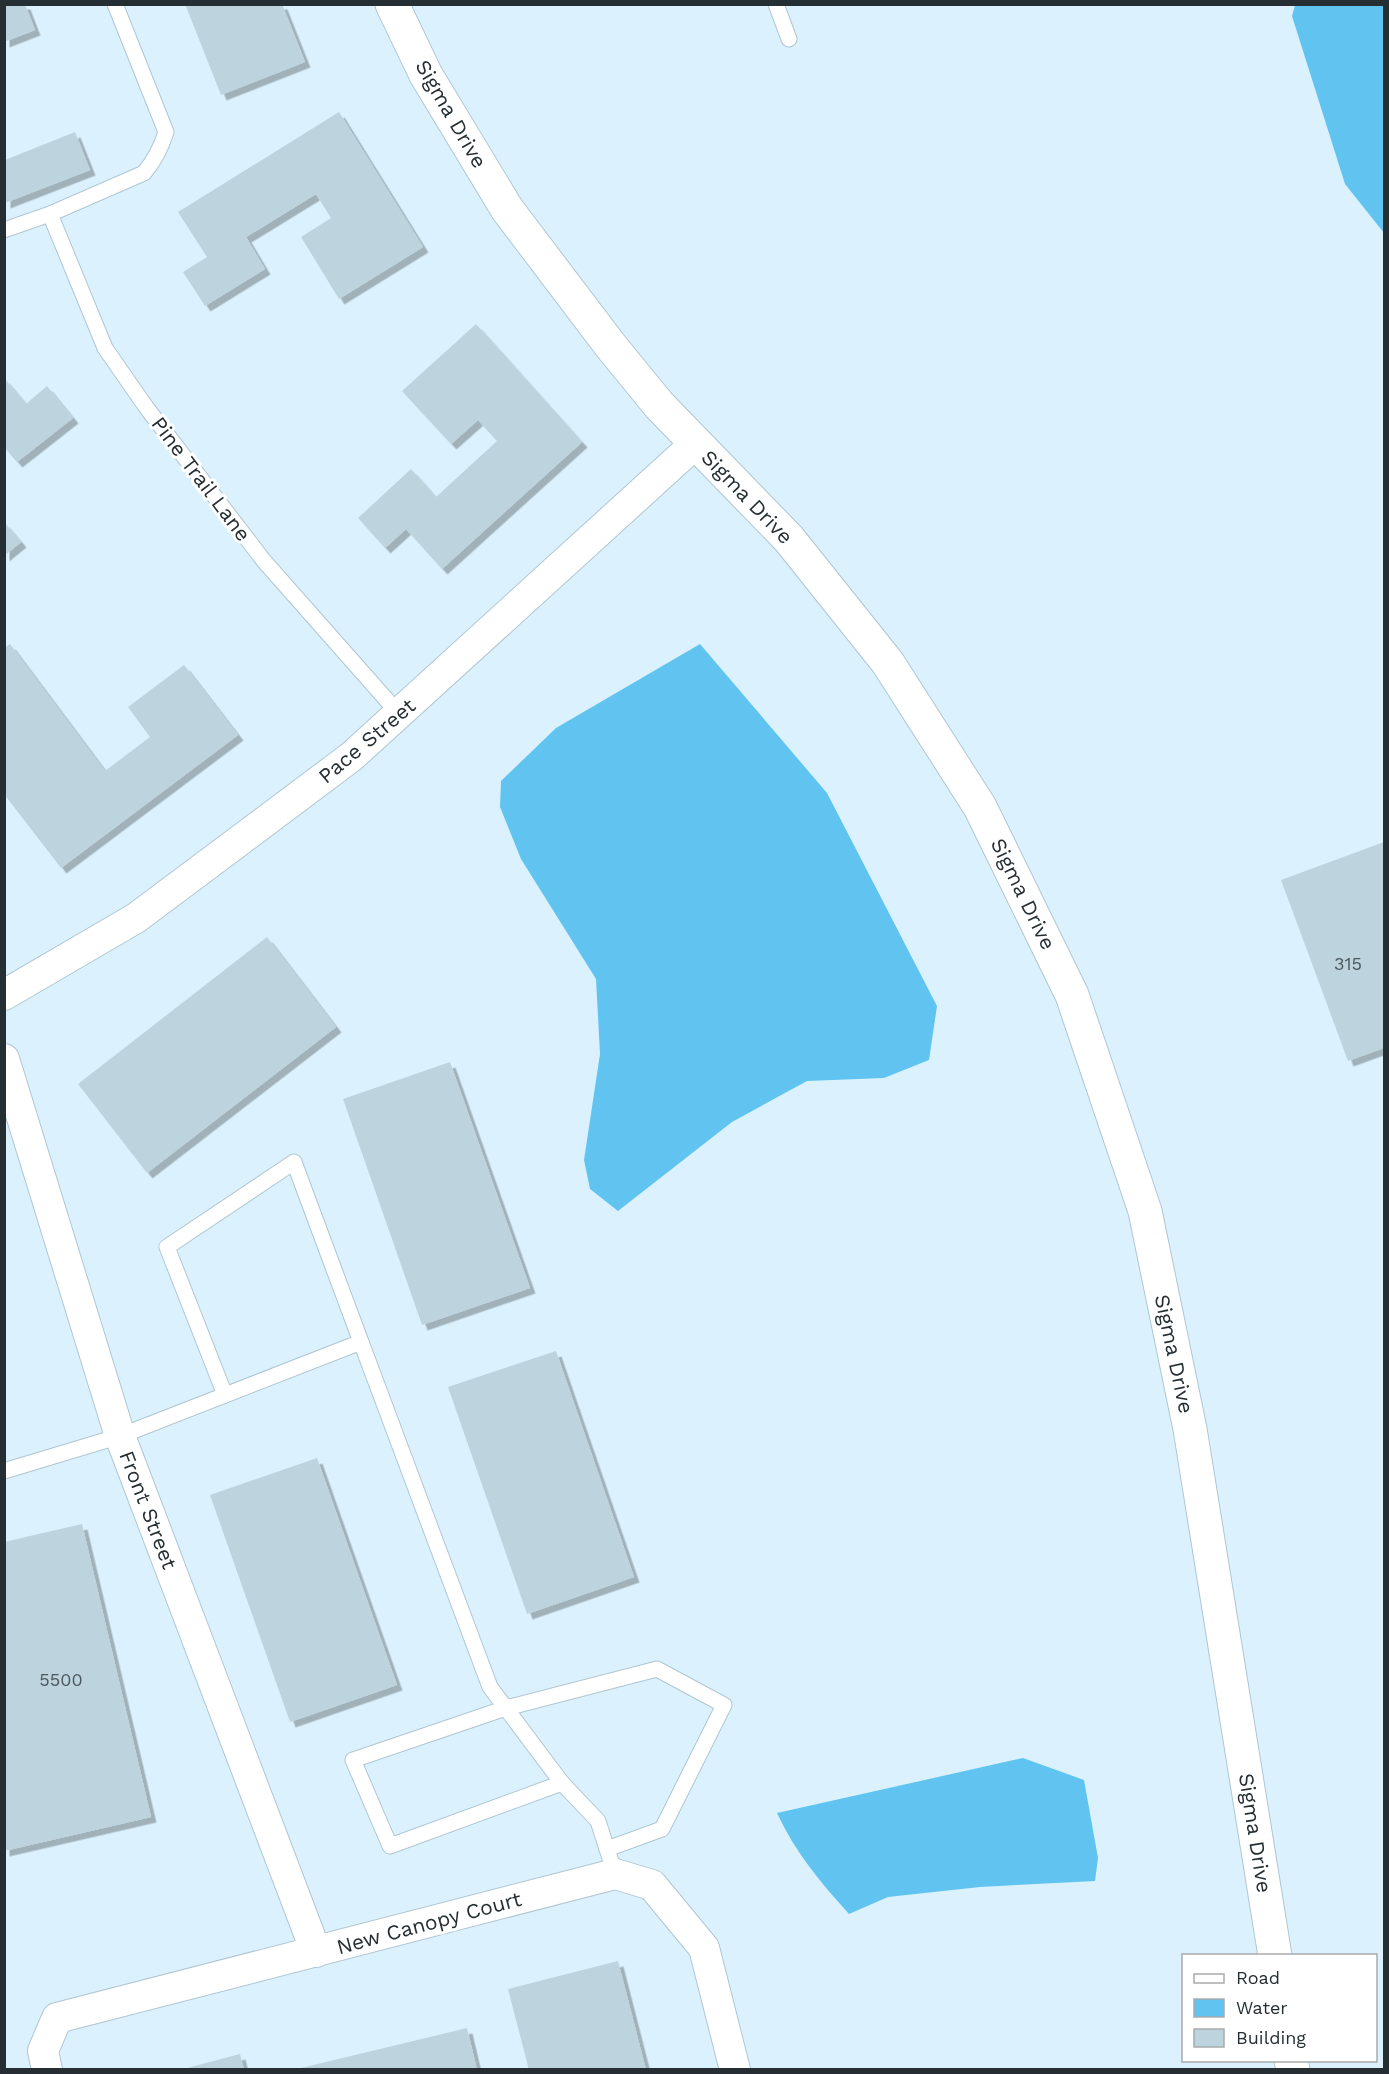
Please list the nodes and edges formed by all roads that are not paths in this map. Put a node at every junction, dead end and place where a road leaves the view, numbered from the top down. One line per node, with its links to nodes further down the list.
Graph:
1 (115, 4): 5 (lane)
2 (392, 4): 7 (street, Sigma Drive)
3 (776, 4): 4 (lane)
4 (789, 39)
5 (50, 214): 6 (lane); 8 (lane, Pine Trail Lane)
6 (4, 230)
7 (696, 443): 8 (street, Pace Street); 19 (street, Sigma Drive)
8 (400, 714): 9 (street, Pace Street)
9 (4, 995)
10 (4, 1059): 13 (street, Front Street)
11 (361, 1342): 12 (lane); 12 (lane); 15 (lane)
12 (225, 1395): 13 (lane)
13 (120, 1436): 14 (lane); 18 (street, Front Street)
14 (4, 1471)
15 (506, 1708): 16 (lane); 16 (lane); 17 (lane)
16 (562, 1783): 17 (lane)
17 (611, 1862): 18 (street, New Canopy Court); 21 (street)
18 (316, 1952): 20 (street, New Canopy Court)
19 (1275, 1954)
20 (47, 2070)
21 (735, 2070)

